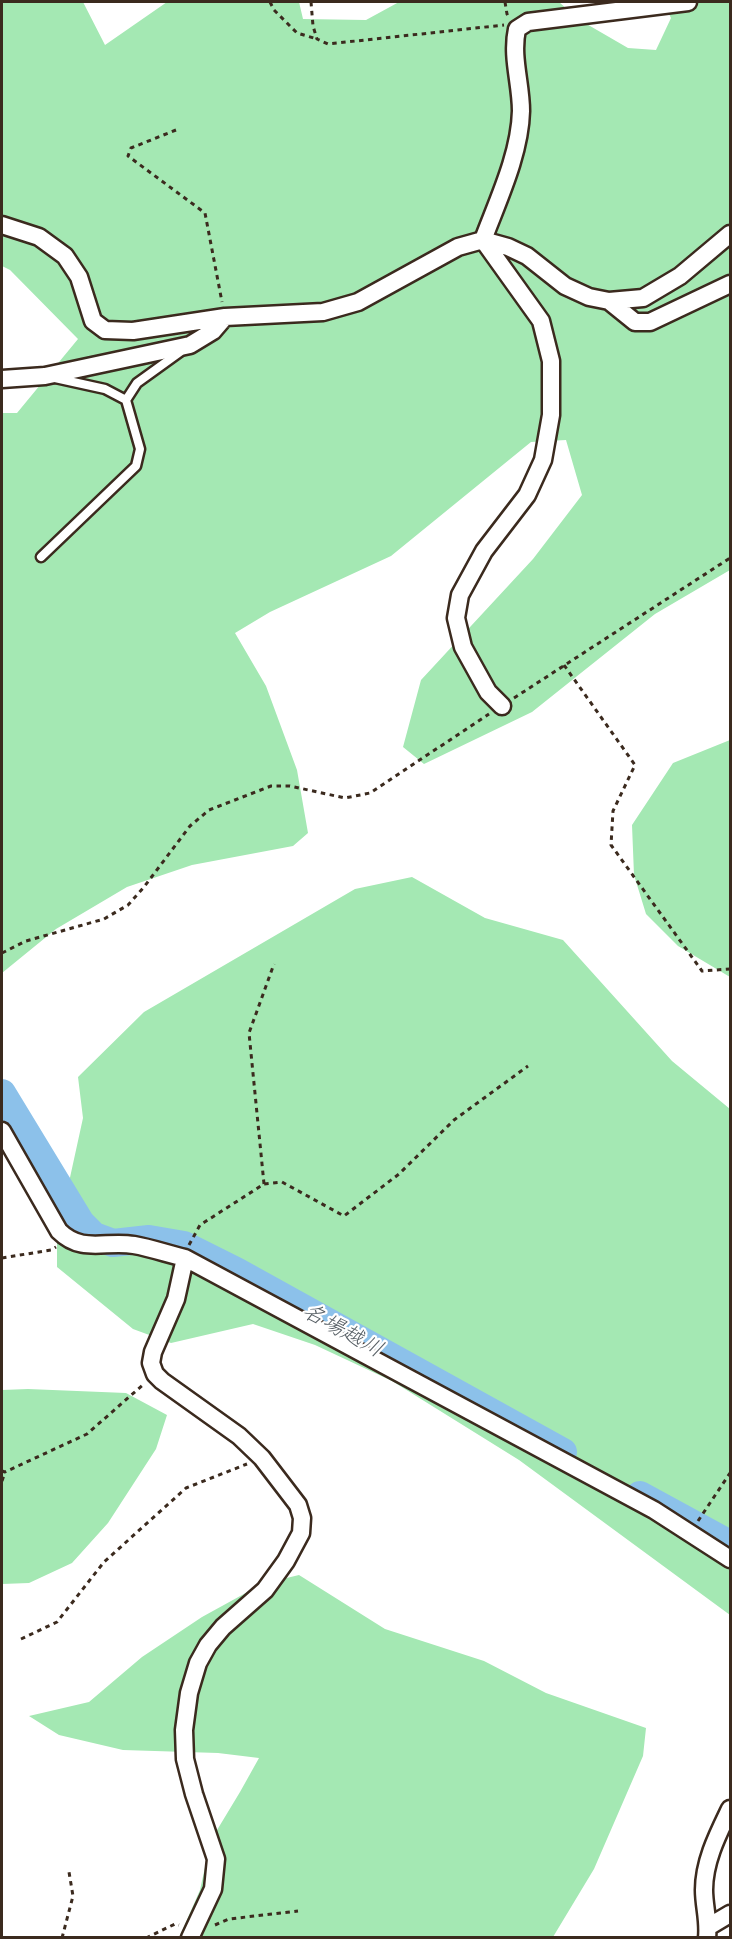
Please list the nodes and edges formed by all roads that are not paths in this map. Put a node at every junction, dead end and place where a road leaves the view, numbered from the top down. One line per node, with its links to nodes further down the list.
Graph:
1 (688, 2): 4 (street)
2 (2, 225): 7 (street)
3 (730, 234): 6 (street)
4 (483, 240): 6 (street); 7 (street); 13 (street)
5 (730, 284): 6 (street)
6 (609, 301)
7 (225, 316): 8 (street)
8 (190, 345): 9 (street); 11 (lane)
9 (45, 376): 10 (street); 11 (lane)
10 (2, 379)
11 (126, 400): 12 (lane)
12 (41, 557)
13 (502, 706)
14 (2, 1131): 15 (street)
15 (185, 1258): 16 (street); 19 (street)
16 (730, 1559)
17 (730, 1809): 20 (street)
18 (730, 1914): 20 (street)
19 (192, 1932)
20 (708, 1932)

